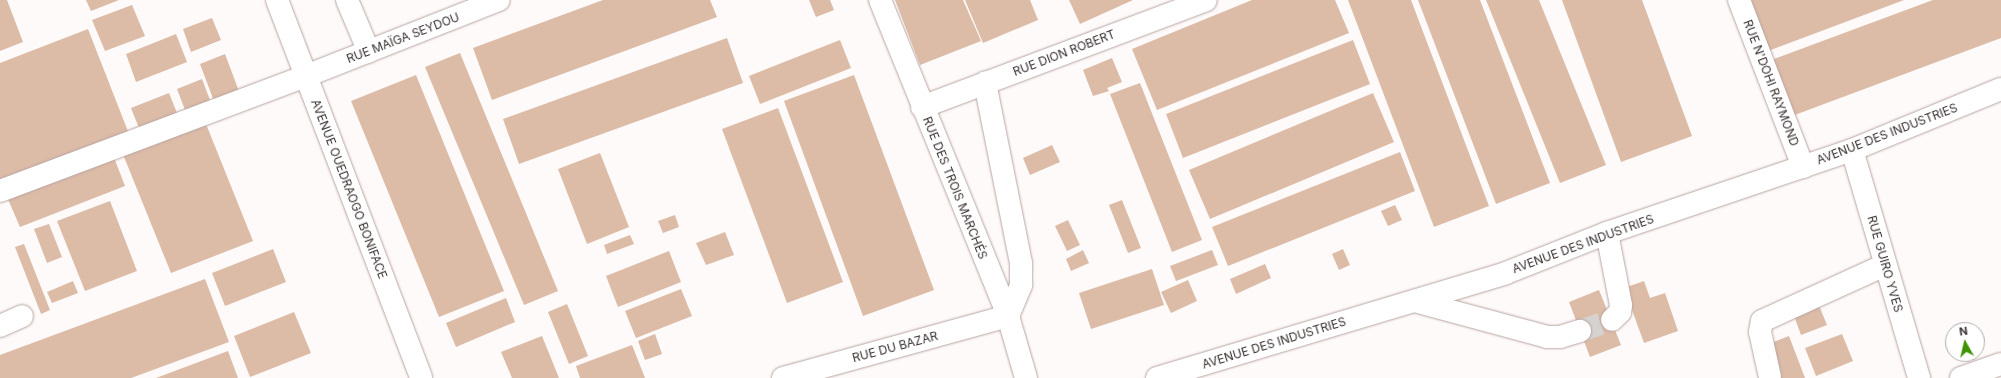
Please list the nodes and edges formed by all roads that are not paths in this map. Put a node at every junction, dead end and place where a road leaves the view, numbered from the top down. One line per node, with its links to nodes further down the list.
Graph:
1 (277, 0): 8 (street, AVENUE OUEDRAOGO BONIFACE)
2 (346, 0): 7 (street)
3 (499, 0): 7 (street, RUE MAÏGA SEYDOU)
4 (880, 0): 11 (street, RUE DES TROIS MARCHÉS)
5 (1206, 0): 9 (street, RUE DION ROBERT)
6 (1739, 0): 13 (street, RUE N'DOHI RAYMOND)
7 (368, 52): 8 (street, RUE MAÏGA SEYDOU)
8 (306, 76): 14 (street, RUE MAÏGA SEYDOU); 25 (street, AVENUE OUEDRAOGO BONIFACE)
9 (985, 83): 11 (street, RUE DION ROBERT); 19 (street)
10 (2001, 89): 12 (street, AVENUE DES INDUSTRIES)
11 (922, 107): 19 (street, RUE DES TROIS MARCHÉS)
12 (1852, 150): 13 (street, AVENUE DES INDUSTRIES); 16 (street, RUE GUIRO YVES)
13 (1803, 166): 15 (street, AVENUE DES INDUSTRIES)
14 (0, 191)
15 (1607, 234): 17 (street, AVENUE DES INDUSTRIES); 20 (street)
16 (1885, 265): 24 (street); 29 (street, RUE GUIRO YVES)
17 (1414, 300): 22 (street); 28 (street, AVENUE DES INDUSTRIES)
18 (22, 316): 21 (street)
19 (1008, 316): 26 (street, RUE DU BAZAR); 27 (street, RUE DES TROIS MARCHÉS)
20 (1612, 320)
21 (0, 326)
22 (1580, 331)
23 (2001, 364): 30 (street)
24 (1770, 377)
25 (422, 378)
26 (783, 378)
27 (1026, 378)
28 (1157, 378)
29 (1919, 378)
30 (1961, 378)

